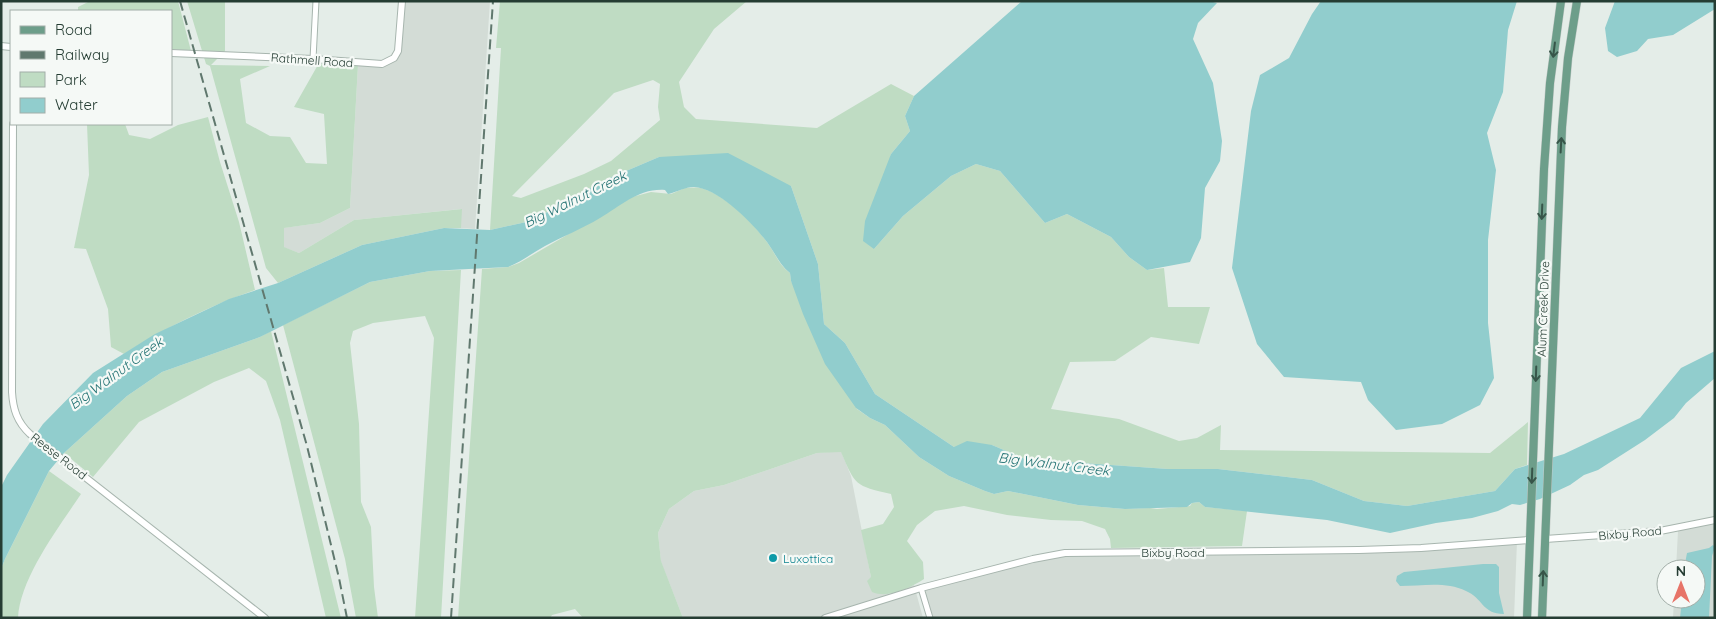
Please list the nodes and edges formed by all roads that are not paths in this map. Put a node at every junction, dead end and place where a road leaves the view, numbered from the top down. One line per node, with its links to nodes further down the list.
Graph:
1 (316, 1): 6 (street)
2 (402, 1): 6 (street, Rathmell Road)
3 (1560, 1): 10 (main road, Alum Creek Drive, one-way to 10)
4 (1577, 1): 9 (main road, Alum Creek Drive, one-way to 4)
5 (172, 53): 6 (street, Rathmell Road)
6 (313, 59)
7 (12, 125): 12 (street, Reese Road)
8 (1715, 520): 9 (street, Bixby Road)
9 (1545, 539): 16 (main road, Alum Creek Drive, one-way to 9)
10 (1529, 540): 11 (street, Bixby Road); 15 (main road, Alum Creek Drive)
11 (921, 588): 13 (street, Bixby Road); 14 (street)
12 (265, 618)
13 (825, 618)
14 (930, 618)
15 (1527, 618)
16 (1542, 618)

